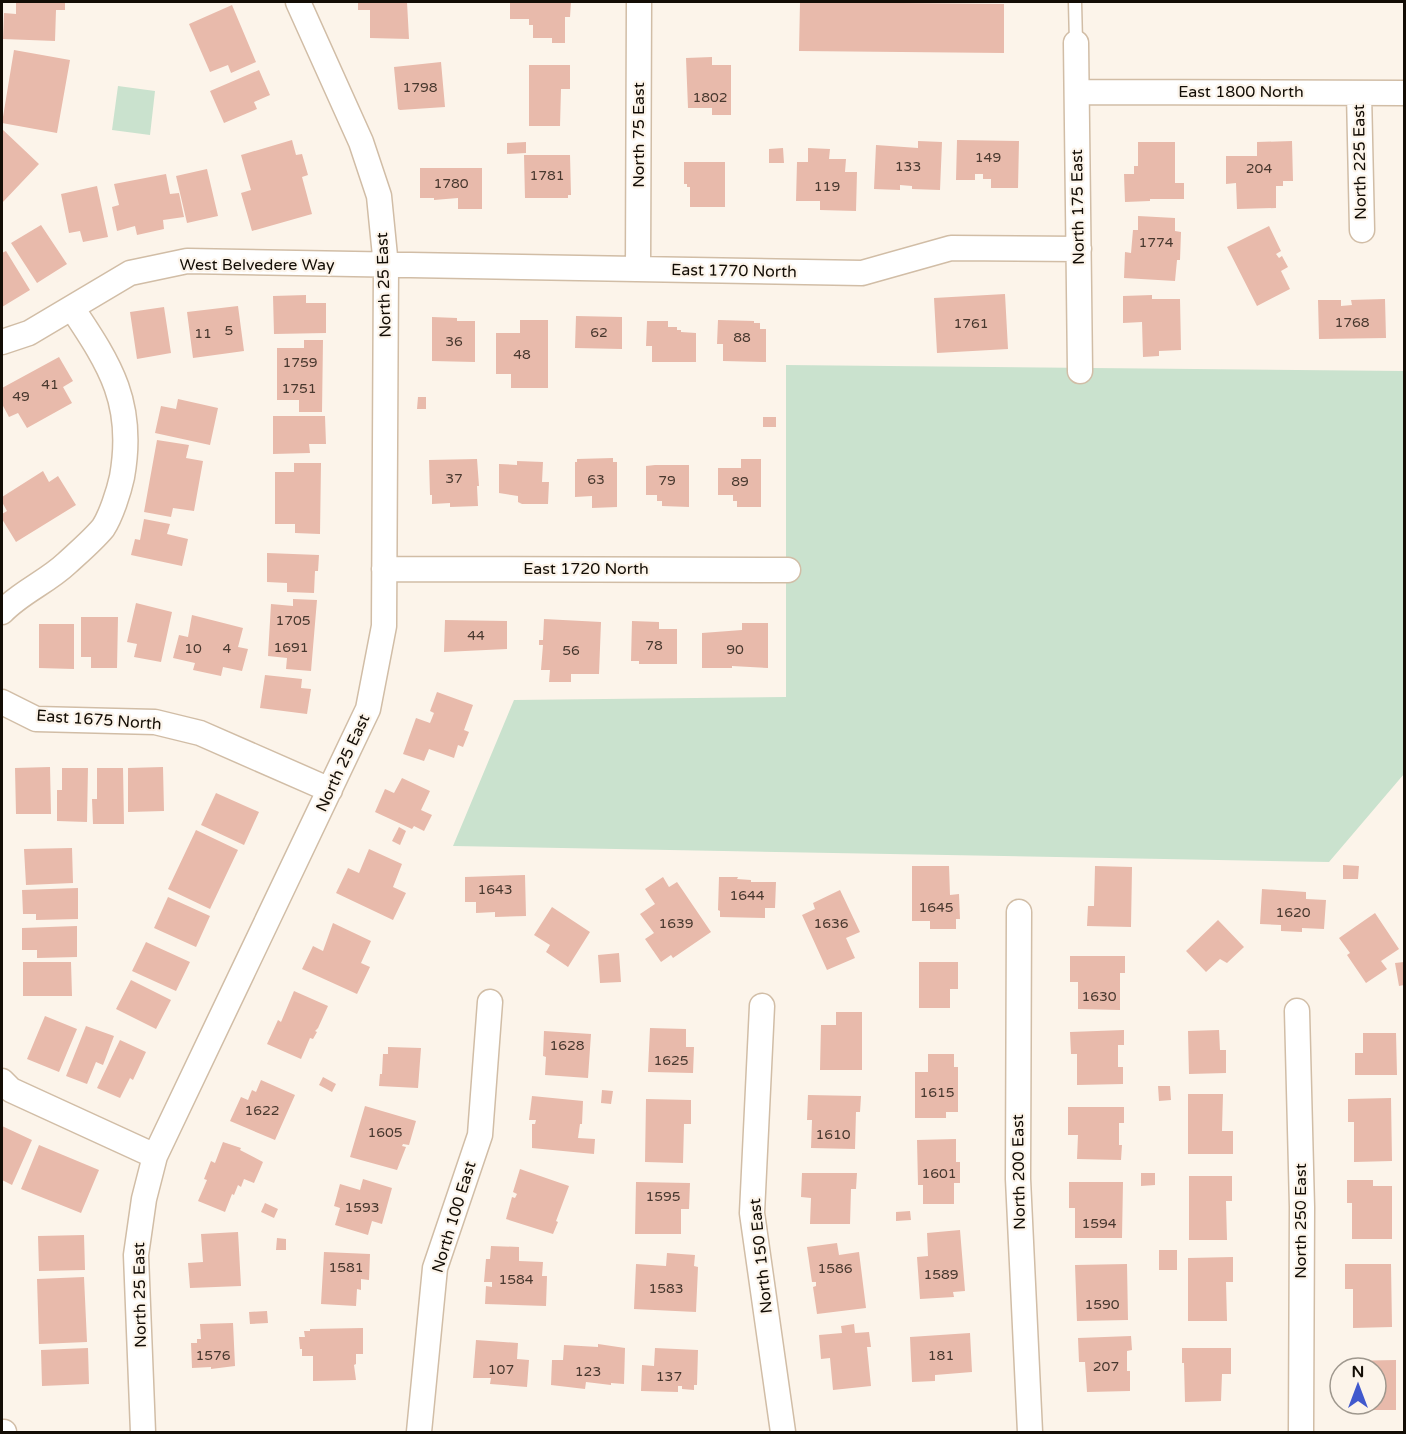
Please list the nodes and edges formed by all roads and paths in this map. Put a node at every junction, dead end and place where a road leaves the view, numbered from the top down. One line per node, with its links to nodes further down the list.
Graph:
1 (298, 2): 10 (street, North 25 East)
2 (639, 2): 11 (street, North 75 East)
3 (1076, 2): 4 (lane)
4 (1076, 43): 5 (street, North 175 East)
5 (1077, 92): 6 (street, East 1800 North); 9 (street, North 175 East)
6 (1359, 93): 7 (street, East 1800 North); 8 (street, North 225 East)
7 (1404, 93)
8 (1362, 230)
9 (1079, 249): 11 (street, East 1770 North); 14 (street, North 175 East)
10 (386, 266): 11 (street, East 1770 North); 12 (street, West Belvedere Way); 15 (street, North 25 East)
11 (638, 269)
12 (72, 308): 13 (street, West Belvedere Way); 17 (street)
13 (2, 342)
14 (1080, 371)
15 (384, 569): 16 (street, East 1720 North); 19 (street, North 25 East)
16 (788, 570)
17 (2, 612)
18 (2, 702): 19 (street, East 1675 North)
19 (330, 790): 25 (street, North 25 East)
20 (1019, 912): 29 (street, North 200 East)
21 (490, 1002): 27 (street, North 100 East)
22 (762, 1006): 28 (street, North 150 East)
23 (1297, 1011): 30 (street, North 250 East)
24 (2, 1081): 25 (street)
25 (155, 1156): 26 (street, North 25 East)
26 (143, 1432)
27 (419, 1432)
28 (783, 1432)
29 (1030, 1432)
30 (1301, 1432)

